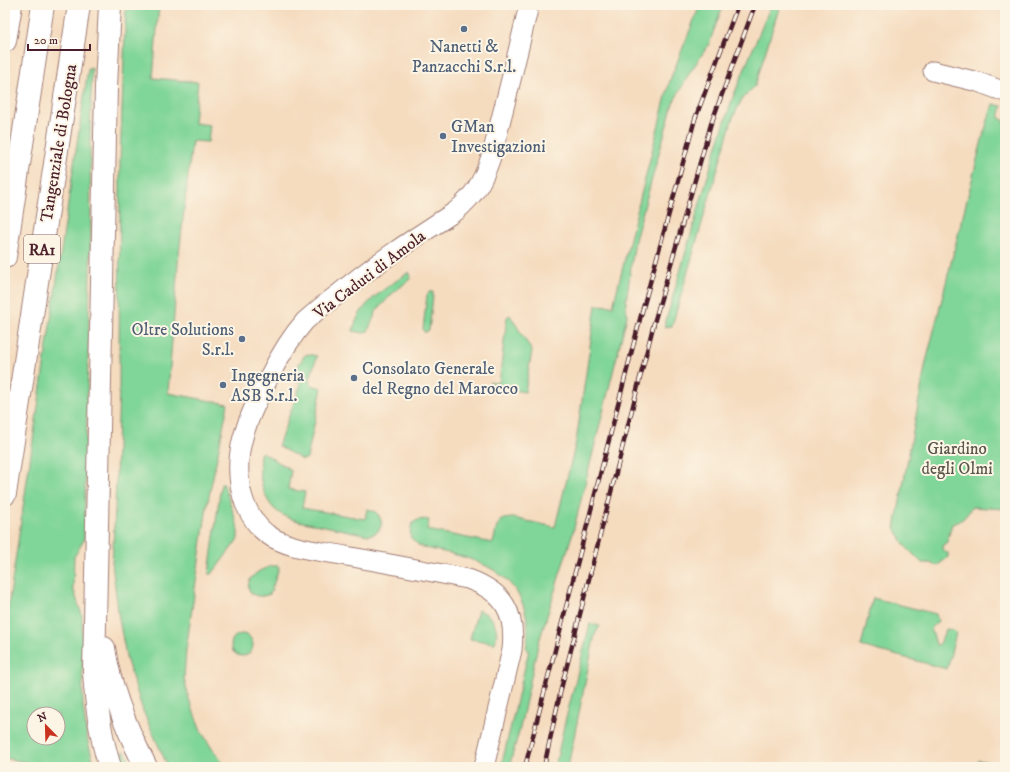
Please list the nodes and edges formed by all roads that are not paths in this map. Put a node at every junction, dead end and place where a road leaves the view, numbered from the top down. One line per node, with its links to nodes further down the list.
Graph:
1 (11, 5): 6 (highway)
2 (43, 5): 9 (highway)
3 (79, 5): 10 (highway, Tangenziale di Bologna / RA1)
4 (110, 5): 11 (highway)
5 (529, 5): 14 (street, Via Caduti di Amola)
6 (5, 42)
7 (933, 71): 8 (street)
8 (1005, 92)
9 (5, 257)
10 (5, 494)
11 (97, 585): 12 (highway); 13 (highway)
12 (110, 767)
13 (146, 767)
14 (484, 767)

